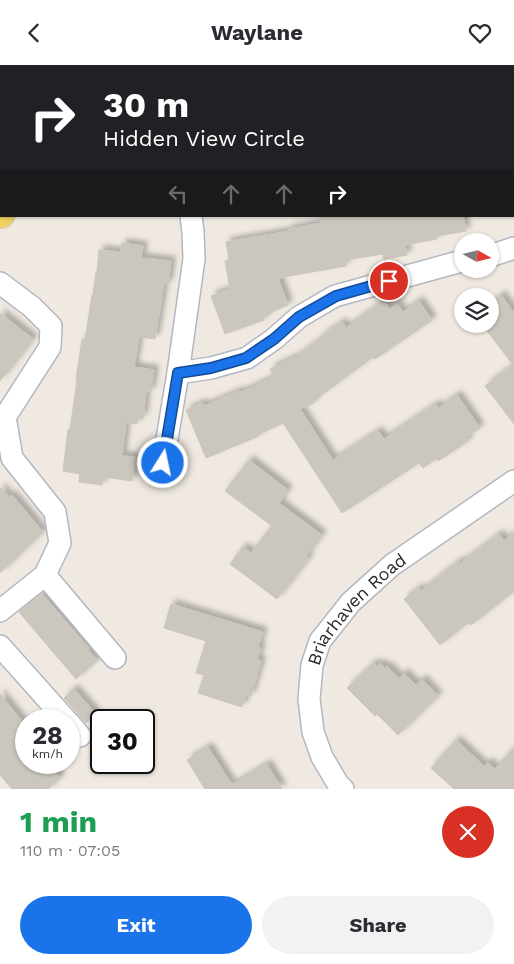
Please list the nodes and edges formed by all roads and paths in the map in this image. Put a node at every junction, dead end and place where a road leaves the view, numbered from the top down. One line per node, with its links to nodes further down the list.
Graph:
1 (191, 217): 6 (street)
2 (514, 248): 3 (street)
3 (499, 253)
4 (454, 263): 6 (street)
5 (0, 283): 7 (street)
6 (178, 373): 9 (street)
7 (2, 415): 8 (street)
8 (6, 463): 11 (street)
9 (163, 463)
10 (514, 481): 16 (street, Briarhaven Road)
11 (45, 575): 12 (street); 14 (street)
12 (0, 611)
13 (0, 646): 15 (street)
14 (115, 658)
15 (57, 709)
16 (343, 789)

